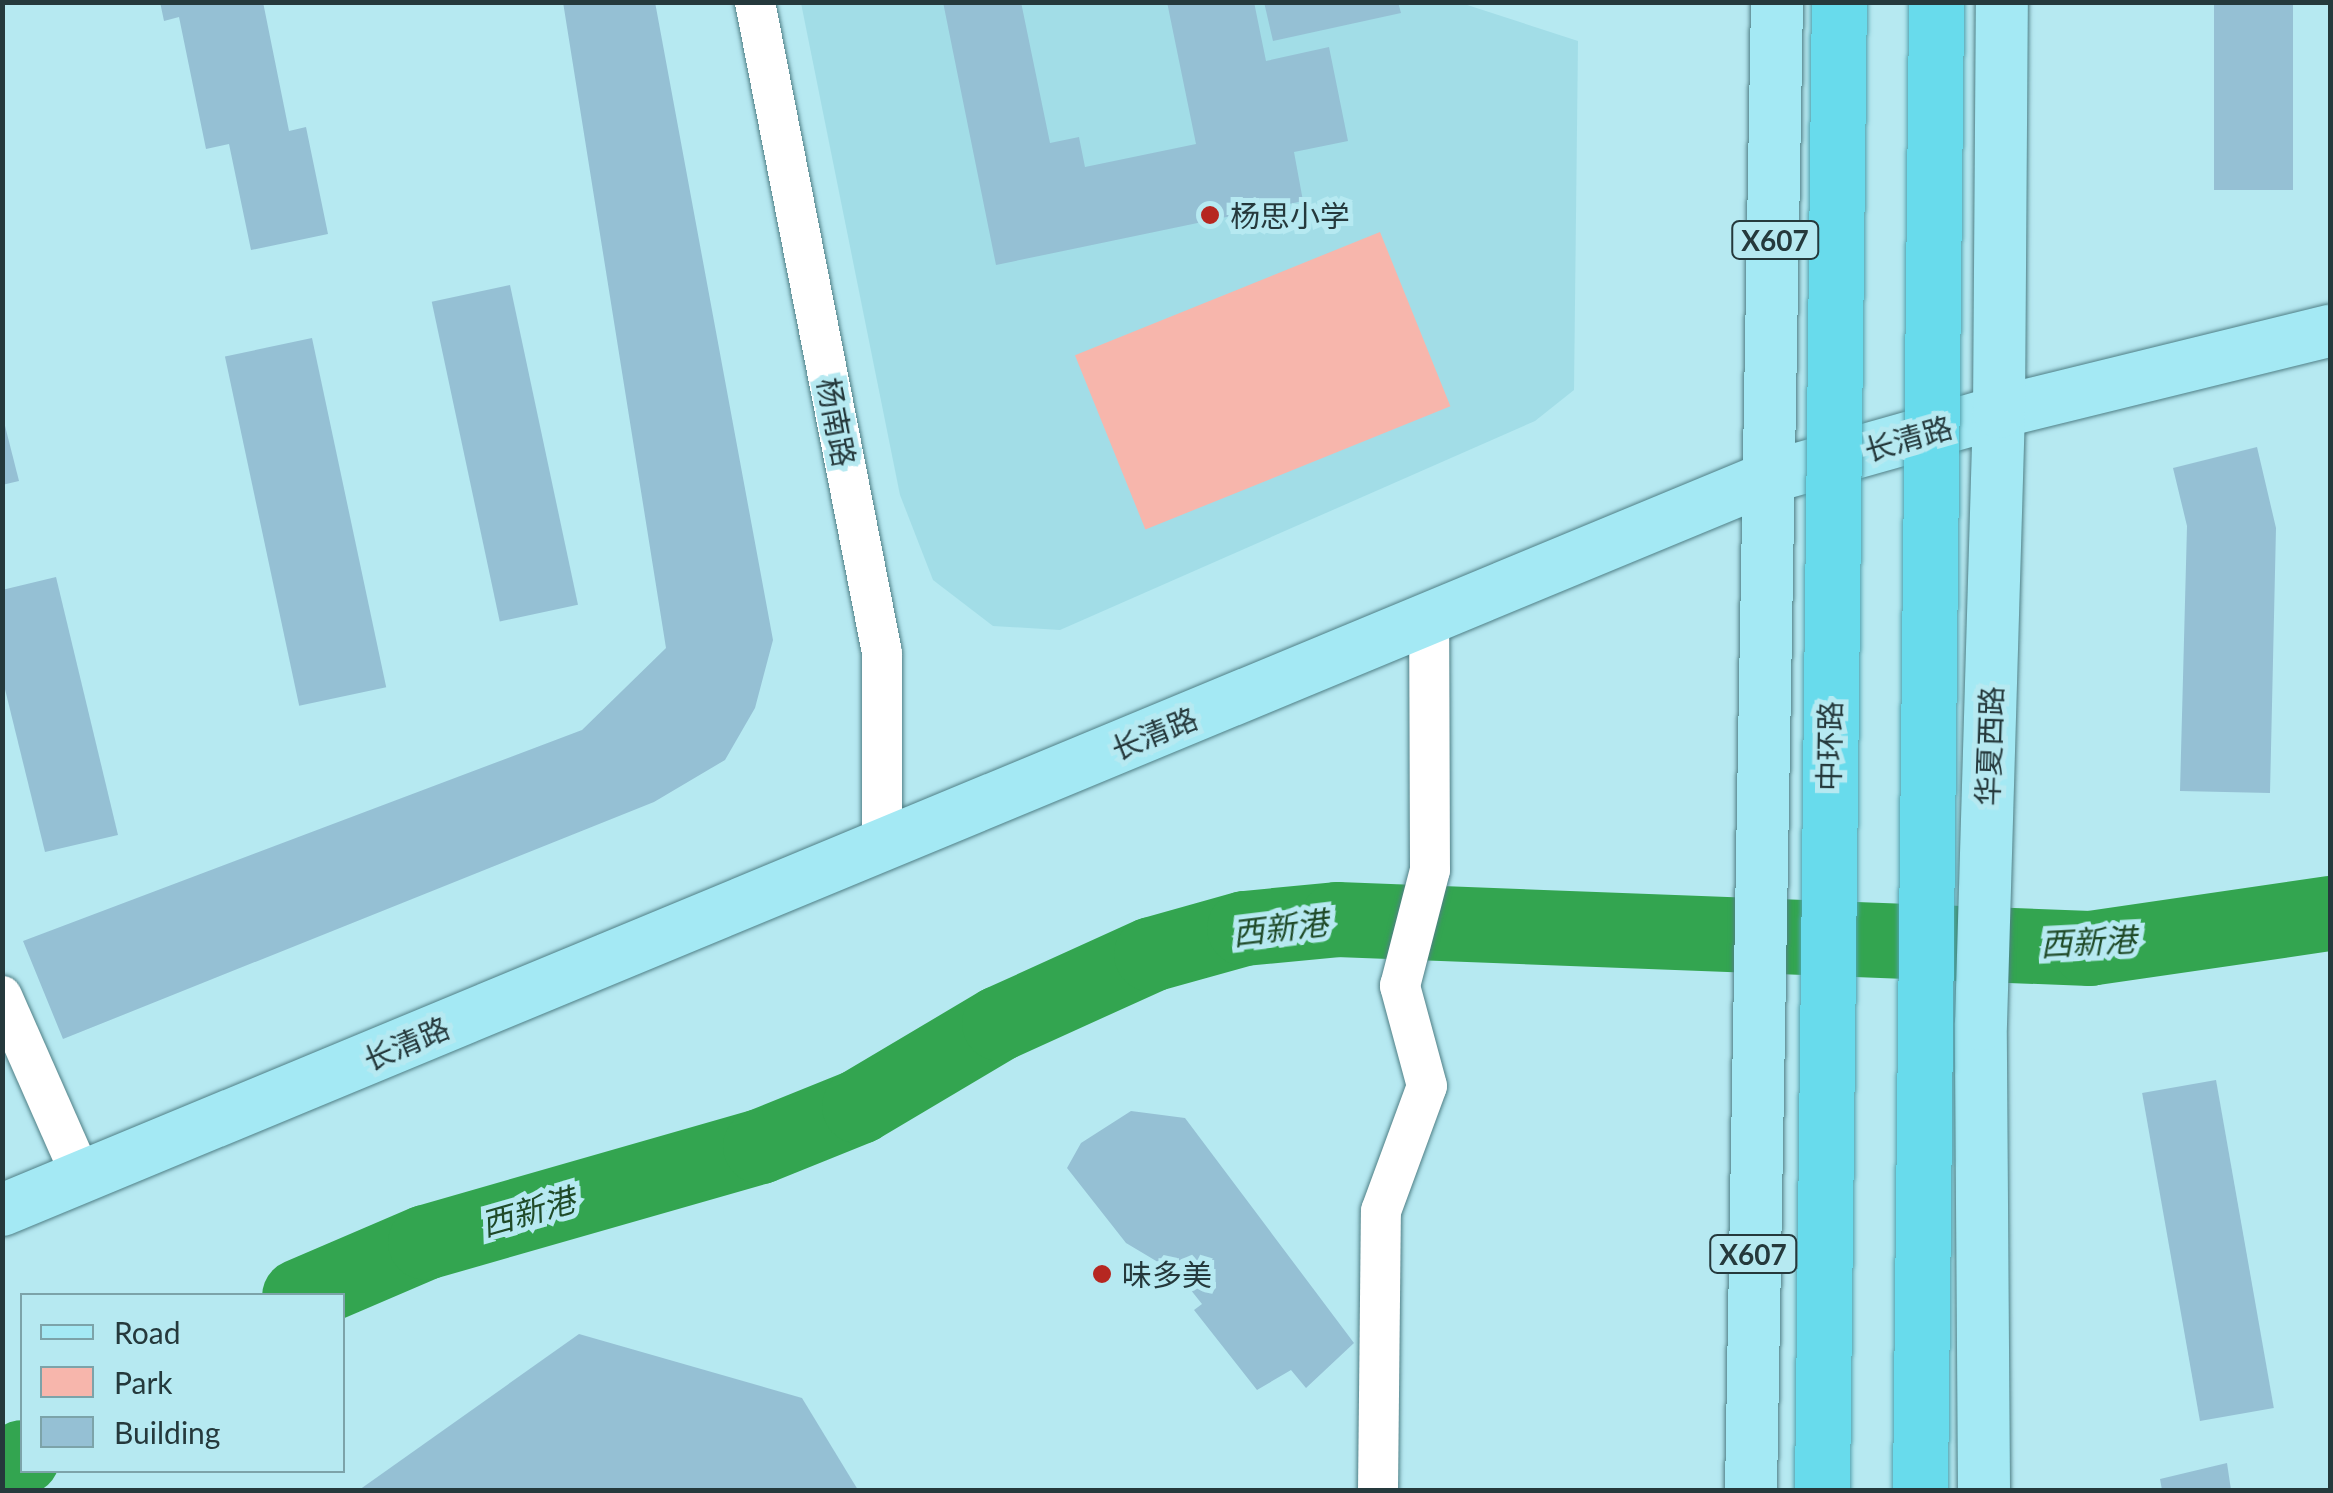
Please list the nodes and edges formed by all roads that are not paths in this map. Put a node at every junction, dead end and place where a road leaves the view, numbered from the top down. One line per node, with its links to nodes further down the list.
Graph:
1 (755, 2): 10 (street, 杨南路)
2 (1777, 2): 8 (main road, X607)
3 (1839, 2): 16 (highway, 中环路, bridge)
4 (1936, 2): 17 (highway, bridge)
5 (2002, 2): 7 (main road, 华夏西路)
6 (2330, 331): 7 (main road, 长清路)
7 (2000, 412): 8 (main road, 长清路); 18 (main road, 华夏西路)
8 (1770, 478): 9 (main road, 长清路); 15 (main road, X607)
9 (1429, 619): 10 (main road, 长清路); 14 (street)
10 (882, 845): 12 (main road, 长清路)
11 (2, 996): 12 (street)
12 (82, 1177): 13 (main road, 长清路)
13 (2, 1210)
14 (1378, 1490)
15 (1751, 1490)
16 (1822, 1490)
17 (1920, 1490)
18 (1984, 1490)

